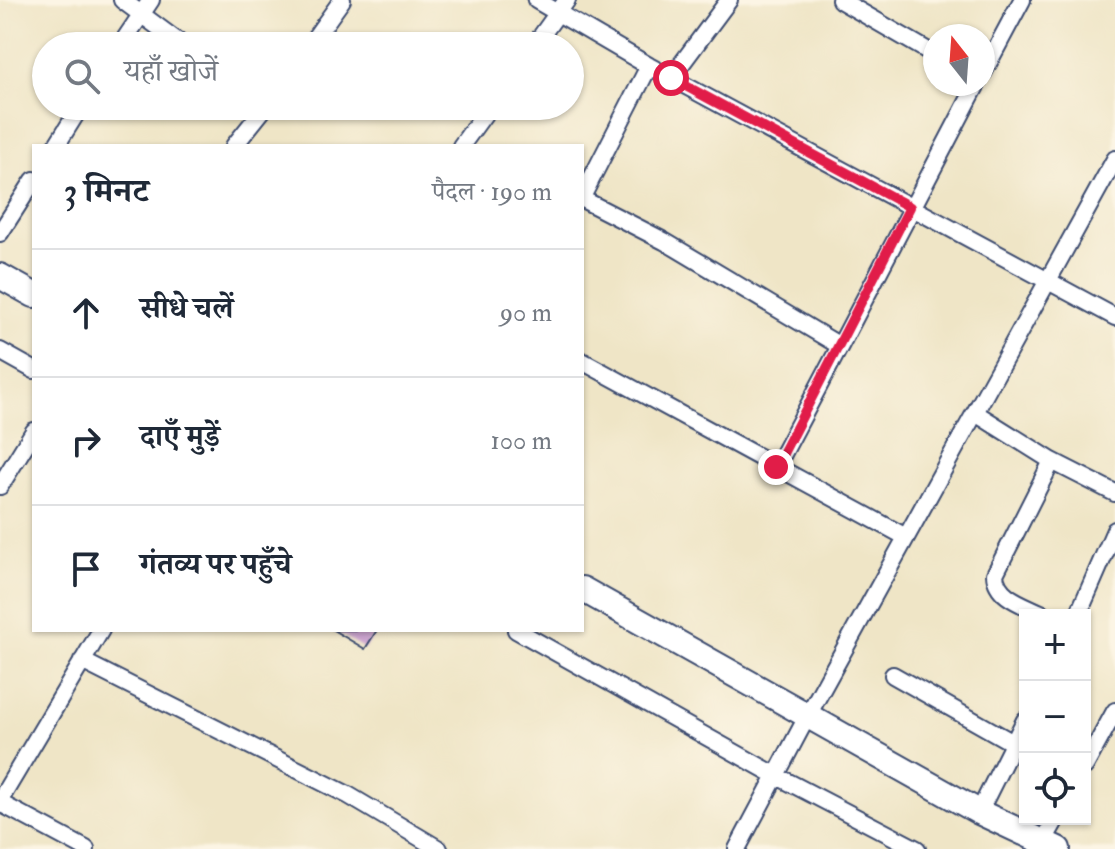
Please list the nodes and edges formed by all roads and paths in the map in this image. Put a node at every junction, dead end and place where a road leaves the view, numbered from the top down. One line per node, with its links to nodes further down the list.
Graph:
1 (122, 0): 9 (street)
2 (151, 0): 9 (street)
3 (342, 0): 12 (street)
4 (536, 0): 8 (street)
5 (729, 0): 17 (street)
6 (840, 0): 14 (street)
7 (1022, 0): 15 (street)
8 (563, 6): 13 (street); 16 (street)
9 (140, 14): 10 (street); 11 (street)
10 (129, 32)
11 (165, 32)
12 (319, 32)
13 (544, 32)
14 (923, 48)
15 (995, 51)
16 (649, 66): 17 (street); 27 (street)
17 (671, 78): 29 (street)
18 (970, 96): 29 (street)
19 (72, 120): 22 (street)
20 (255, 120): 23 (street)
21 (480, 120): 24 (street)
22 (57, 144)
23 (236, 144)
24 (462, 144)
25 (1115, 159): 32 (street)
26 (32, 183): 30 (street)
27 (584, 194)
28 (584, 199): 35 (street)
29 (910, 207): 32 (street); 35 (street)
30 (0, 233)
31 (0, 276): 33 (street)
32 (1048, 280): 34 (street); 39 (street)
33 (32, 294)
34 (1115, 317)
35 (840, 346): 42 (street)
36 (0, 351): 38 (street)
37 (584, 362): 42 (street)
38 (32, 369)
39 (977, 414): 41 (street); 46 (street)
40 (32, 434): 43 (street)
41 (1052, 461): 44 (street); 48 (street)
42 (776, 467): 46 (street)
43 (0, 486)
44 (1115, 493)
45 (1115, 530): 49 (street)
46 (906, 537): 55 (street)
47 (584, 590): 55 (street)
48 (1033, 609)
49 (1081, 609)
50 (100, 632): 52 (street)
51 (520, 632): 59 (street)
52 (82, 661): 60 (street); 65 (street)
53 (893, 675): 57 (street)
54 (1115, 711): 58 (street)
55 (808, 715): 59 (street); 61 (street)
56 (1019, 732): 57 (street)
57 (1013, 743): 61 (street)
58 (1091, 755)
59 (775, 775): 66 (street); 67 (street)
60 (0, 802): 64 (street)
61 (979, 812): 63 (street)
62 (1054, 825): 63 (street)
63 (1047, 847)
64 (86, 849)
65 (439, 849)
66 (737, 849)
67 (917, 849)

